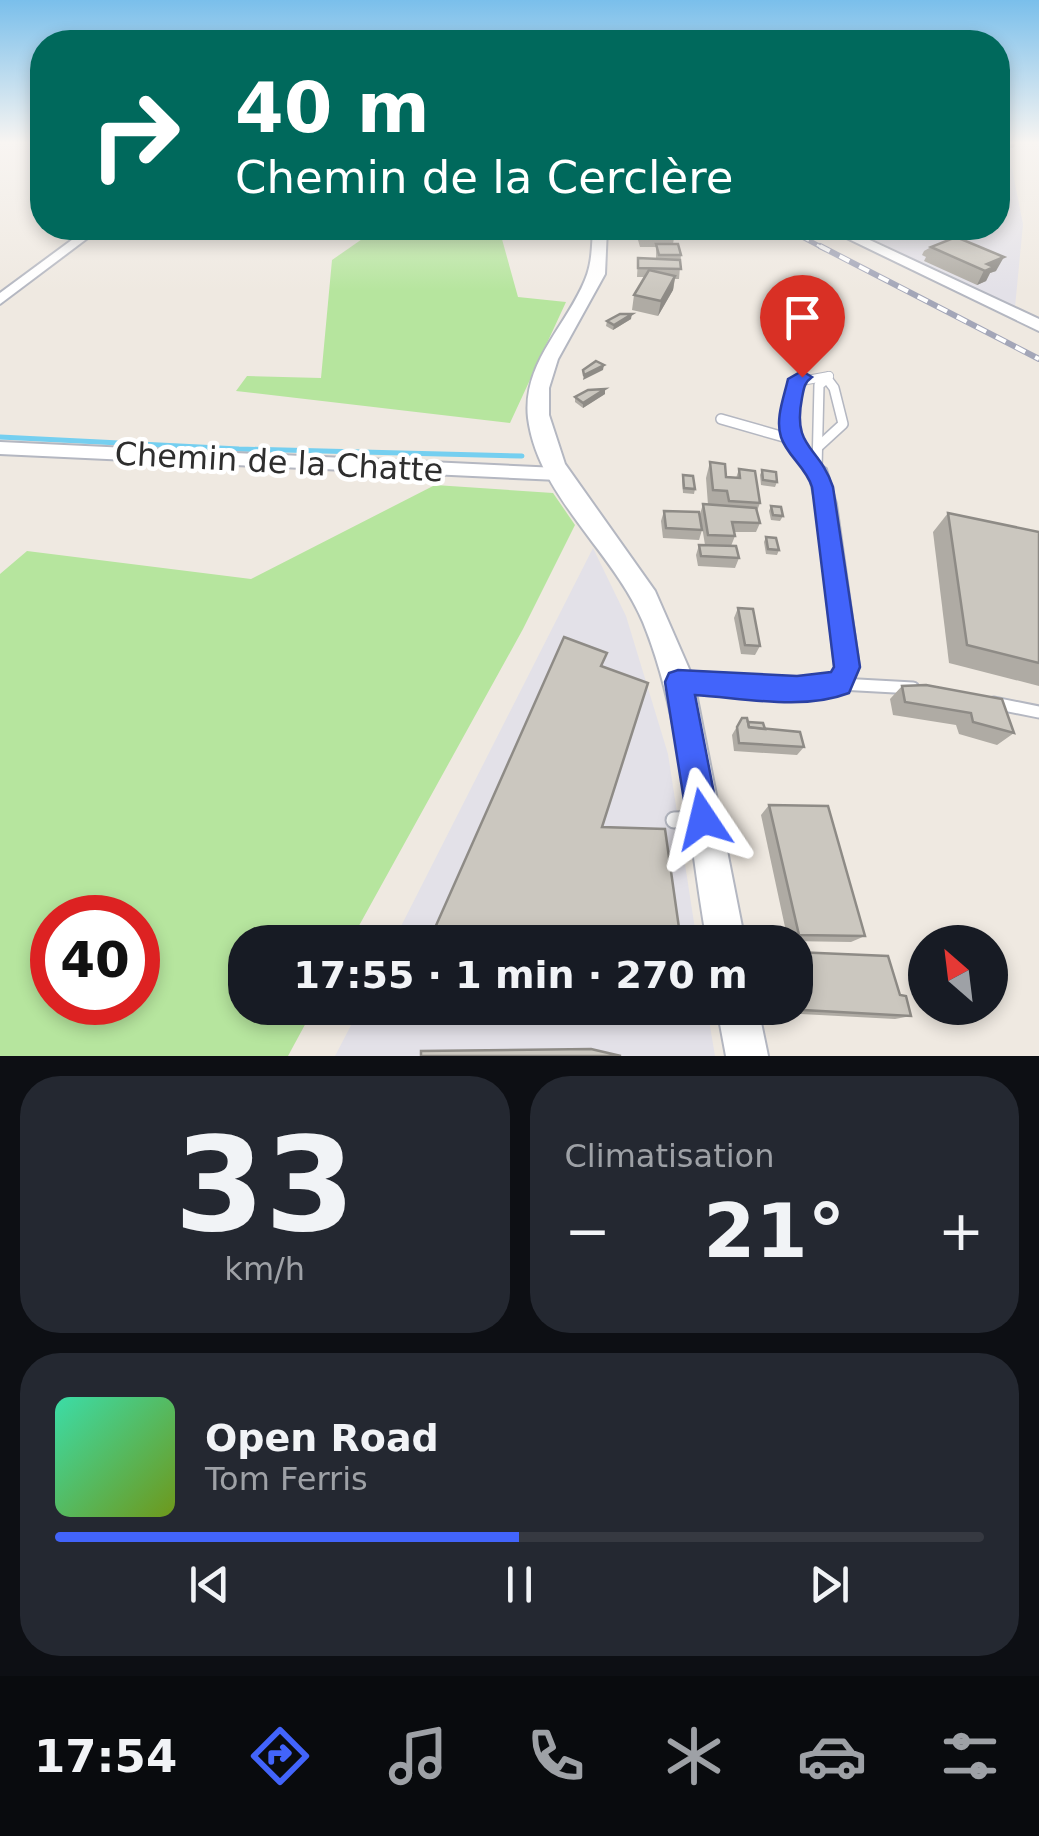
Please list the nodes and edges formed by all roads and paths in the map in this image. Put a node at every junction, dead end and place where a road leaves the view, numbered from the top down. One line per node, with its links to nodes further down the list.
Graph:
1 (79, 240): 4 (street)
2 (599, 240): 11 (street)
3 (858, 240): 5 (street)
4 (0, 300)
5 (1039, 326)
6 (828, 378): 8 (lane); 10 (lane); 10 (lane)
7 (721, 419): 8 (lane)
8 (791, 439): 10 (lane)
9 (0, 448): 11 (street, Chemin de la Chatte)
10 (818, 458): 13 (street)
11 (558, 474): 12 (street)
12 (678, 680): 13 (street); 17 (street)
13 (839, 684): 14 (lane)
14 (924, 689)
15 (982, 700): 16 (lane)
16 (1039, 712)
17 (721, 925)
18 (741, 1025): 19 (street)
19 (746, 1056)

